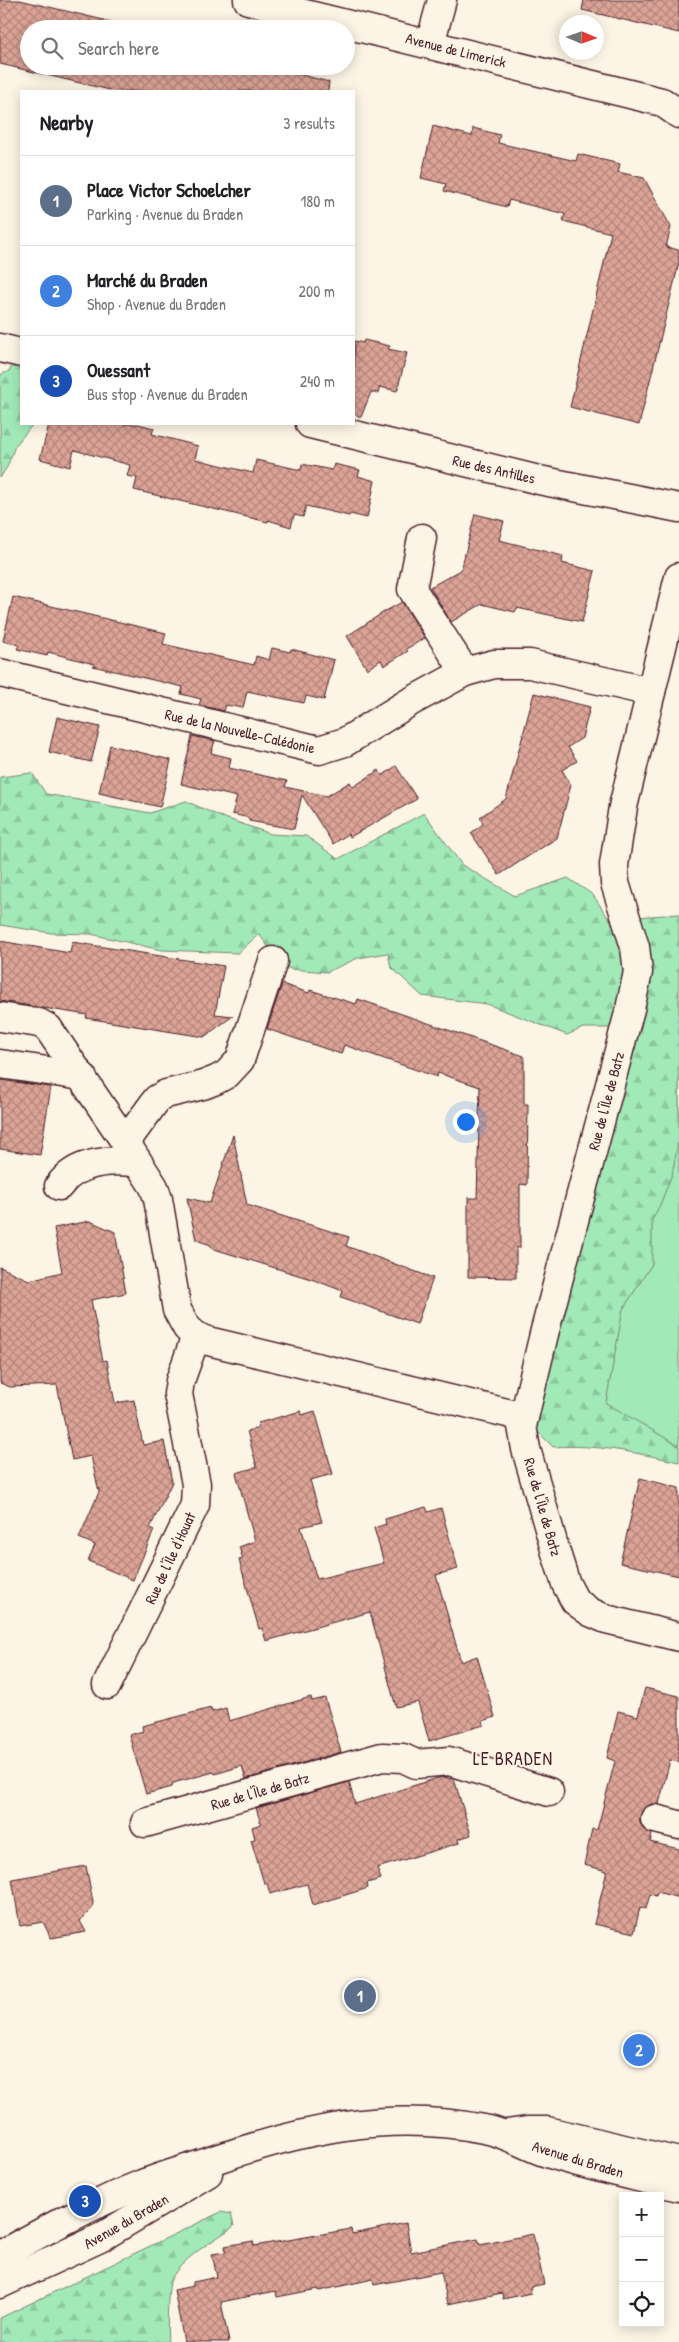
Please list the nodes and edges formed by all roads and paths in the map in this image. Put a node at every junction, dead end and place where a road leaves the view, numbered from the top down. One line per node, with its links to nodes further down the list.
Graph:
1 (248, 0): 3 (street, Avenue de Limerick)
2 (442, 0): 5 (street)
3 (331, 20)
4 (355, 26): 5 (street, Avenue de Limerick)
5 (430, 44): 6 (street, Avenue de Limerick)
6 (673, 105)
7 (0, 348): 8 (street)
8 (20, 354)
9 (314, 425): 10 (street, Rue des Antilles)
10 (679, 508)
11 (422, 538): 14 (street)
12 (679, 577): 15 (street, Rue de l'Île de Batz)
13 (0, 672): 14 (street, Rue de la Nouvelle-Calédonie)
14 (465, 672): 15 (street, Rue de la Nouvelle-Calédonie)
15 (651, 692): 24 (street, Rue de l'Île de Batz)
16 (273, 961): 20 (street)
17 (0, 1017): 19 (street)
18 (0, 1064): 19 (street)
19 (82, 1076): 20 (street)
20 (124, 1140): 21 (street)
21 (138, 1164): 22 (street); 23 (street)
22 (59, 1186)
23 (196, 1336): 24 (street); 26 (street, Rue de l'Île d'Houat)
24 (524, 1416): 25 (street, Rue de l'Île de Batz)
25 (679, 1637)
26 (107, 1685)
27 (549, 1792): 28 (street, Rue de l'Île de Batz)
28 (145, 1824)
29 (507, 2134): 30 (street, Avenue du Braden); 31 (street, Avenue du Braden); 32 (street, Avenue du Braden)
30 (248, 2148): 33 (street, Avenue du Braden); 34 (street, Avenue du Braden)
31 (679, 2162)
32 (679, 2187)
33 (0, 2255)
34 (0, 2284)

